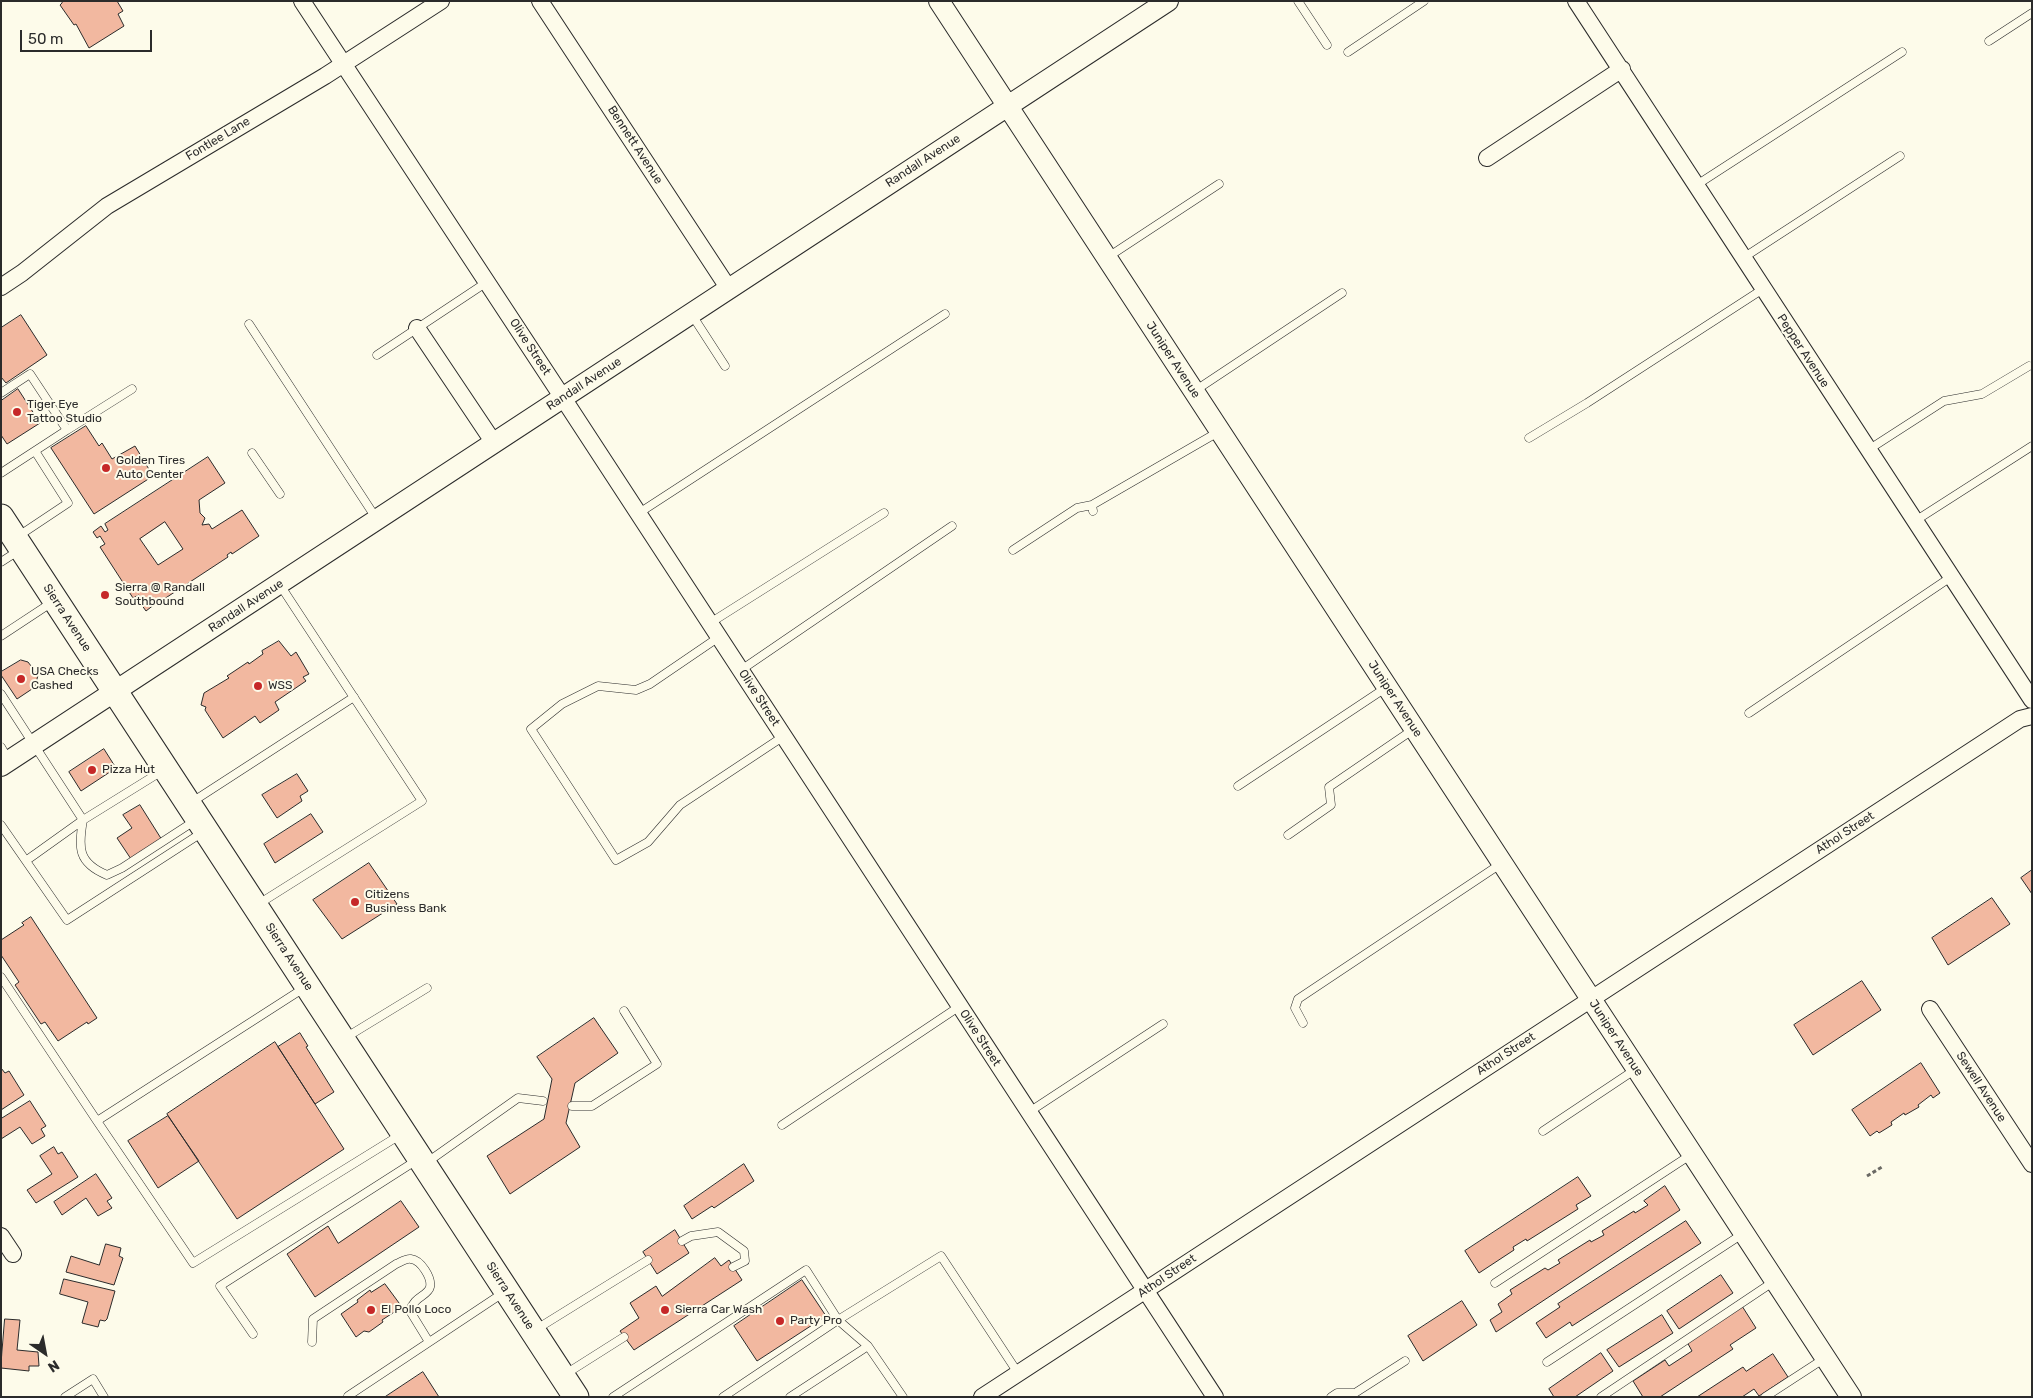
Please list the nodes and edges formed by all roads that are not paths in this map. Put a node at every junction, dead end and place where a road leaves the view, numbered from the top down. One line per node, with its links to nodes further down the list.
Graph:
1 (302, 1): 14 (street, Olive Street)
2 (441, 1): 14 (street, Fontlee Lane)
3 (540, 1): 25 (street, Bennett Avenue)
4 (939, 1): 16 (street, Juniper Avenue)
5 (1168, 1): 16 (street, Randall Avenue)
6 (1298, 1): 11 (lane)
7 (1424, 1): 12 (lane)
8 (1576, 1): 15 (street, Pepper Avenue)
9 (2032, 13): 10 (lane)
10 (1989, 41)
11 (1327, 45)
12 (1348, 52)
13 (1902, 52): 20 (lane)
14 (344, 64): 23 (street, Olive Street); 24 (street, Fontlee Lane)
15 (1622, 69): 18 (street); 20 (street, Pepper Avenue)
16 (1008, 106): 21 (street, Juniper Avenue); 25 (street, Randall Avenue)
17 (1900, 156): 22 (lane)
18 (1487, 158)
19 (1219, 184): 21 (lane)
20 (1695, 186): 22 (street, Pepper Avenue)
21 (1106, 258): 36 (street, Juniper Avenue)
22 (1743, 258): 26 (street, Pepper Avenue)
23 (487, 282): 31 (lane); 38 (street, Olive Street)
24 (1, 287)
25 (729, 289): 28 (street, Randall Avenue)
26 (1763, 289): 41 (lane); 44 (street, Pepper Avenue)
27 (1342, 293): 36 (lane)
28 (691, 314): 33 (lane); 38 (street, Randall Avenue)
29 (945, 314): 50 (lane)
30 (249, 324): 52 (lane)
31 (417, 328): 32 (lane); 42 (street)
32 (377, 355)
33 (725, 366)
34 (2029, 366): 44 (lane)
35 (132, 388): 39 (lane)
36 (1194, 391): 40 (street, Juniper Avenue)
37 (1, 393): 39 (lane)
38 (563, 398): 42 (street, Randall Avenue); 50 (street, Olive Street)
39 (66, 430): 45 (lane)
40 (1220, 431): 56 (lane); 65 (street, Juniper Avenue)
41 (1529, 438)
42 (494, 443): 52 (street, Randall Avenue)
43 (2032, 446): 53 (lane)
44 (1868, 450): 53 (street, Pepper Avenue)
45 (35, 451): 47 (lane); 55 (lane)
46 (252, 453): 48 (lane)
47 (1, 473)
48 (280, 494)
49 (884, 512): 61 (lane)
50 (639, 513): 61 (street, Olive Street)
51 (1, 517): 55 (main road, Sierra Avenue)
52 (378, 520): 59 (street, Randall Avenue)
53 (1915, 521): 58 (street, Pepper Avenue)
54 (952, 526): 64 (lane)
55 (18, 544): 57 (lane); 60 (main road, Sierra Avenue)
56 (1013, 550)
57 (1, 562)
58 (1951, 577): 69 (street, Pepper Avenue); 70 (lane)
59 (280, 584): 66 (street, Randall Avenue); 68 (lane)
60 (55, 600): 62 (lane); 66 (main road, Sierra Avenue)
61 (710, 622): 63 (street, Olive Street)
62 (1, 636)
63 (719, 637): 64 (street, Olive Street); 73 (lane)
64 (740, 670): 73 (street, Olive Street)
65 (1387, 687): 72 (street, Juniper Avenue); 77 (lane)
66 (115, 691): 74 (street, Randall Avenue); 76 (main road, Sierra Avenue)
67 (1, 694): 74 (lane)
68 (354, 697): 78 (lane); 84 (lane)
69 (2032, 700)
70 (1749, 713)
71 (2032, 716): 88 (street, Athol Street)
72 (1414, 729): 81 (lane); 83 (street, Juniper Avenue)
73 (784, 736): 89 (street, Olive Street)
74 (35, 744): 75 (street, Randall Avenue); 79 (lane)
75 (4, 758)
76 (166, 768): 78 (main road, Sierra Avenue); 79 (lane)
77 (1238, 786)
78 (198, 817): 79 (lane); 82 (lane); 84 (main road, Sierra Avenue)
79 (83, 820): 82 (lane)
80 (1, 825): 82 (lane)
81 (1288, 835)
82 (27, 860)
83 (1502, 863): 88 (street, Juniper Avenue); 92 (lane)
84 (256, 906): 86 (main road, Sierra Avenue)
85 (1, 977): 99 (lane)
86 (308, 986): 94 (main road, Sierra Avenue); 99 (lane)
87 (427, 988): 94 (lane)
88 (1590, 999): 95 (street, Juniper Avenue); 114 (street, Athol Street)
89 (960, 1006): 98 (street, Olive Street); 100 (lane)
90 (1930, 1009): 105 (street, Sewell Avenue)
91 (624, 1011): 97 (lane)
92 (1303, 1023)
93 (1162, 1024): 98 (lane)
94 (343, 1039): 101 (main road, Sierra Avenue)
95 (1636, 1069): 102 (lane); 103 (street, Juniper Avenue)
96 (543, 1101): 104 (lane)
97 (572, 1106)
98 (1029, 1112): 114 (street, Olive Street)
99 (97, 1121): 101 (lane)
100 (782, 1125)
101 (404, 1132): 104 (main road, Sierra Avenue)
102 (1543, 1132)
103 (1692, 1154): 106 (street, Juniper Avenue); 113 (lane)
104 (422, 1161): 115 (main road, Sierra Avenue); 118 (lane)
105 (2032, 1164)
106 (1744, 1233): 112 (street, Juniper Avenue); 125 (lane)
107 (1, 1236): 109 (street)
108 (682, 1241): 111 (lane)
109 (13, 1254)
110 (648, 1260): 117 (lane)
111 (733, 1268)
112 (1775, 1281): 123 (street, Juniper Avenue); 139 (lane)
113 (1495, 1283)
114 (1145, 1290): 126 (street, Athol Street); 137 (street, Olive Street)
115 (507, 1291): 117 (main road, Sierra Avenue); 121 (lane)
116 (838, 1320): 122 (lane); 126 (lane); 132 (lane); 133 (lane)
117 (534, 1331): 127 (main road, Sierra Avenue)
118 (252, 1334)
119 (624, 1337): 127 (lane)
120 (312, 1342): 121 (lane)
121 (429, 1342): 128 (lane)
122 (868, 1346): 134 (lane); 135 (lane)
123 (1825, 1358): 140 (lane); 141 (street, Juniper Avenue)
124 (1405, 1361): 138 (lane)
125 (1547, 1362)
126 (1018, 1373): 136 (street, Athol Street)
127 (563, 1376): 131 (main road, Sierra Avenue)
128 (348, 1396)
129 (65, 1397): 130 (lane)
130 (104, 1397)
131 (576, 1397)
132 (613, 1397)
133 (723, 1397)
134 (790, 1397)
135 (903, 1397)
136 (982, 1397)
137 (1215, 1397)
138 (1331, 1397)
139 (1601, 1397)
140 (1765, 1397)
141 (1850, 1397)

